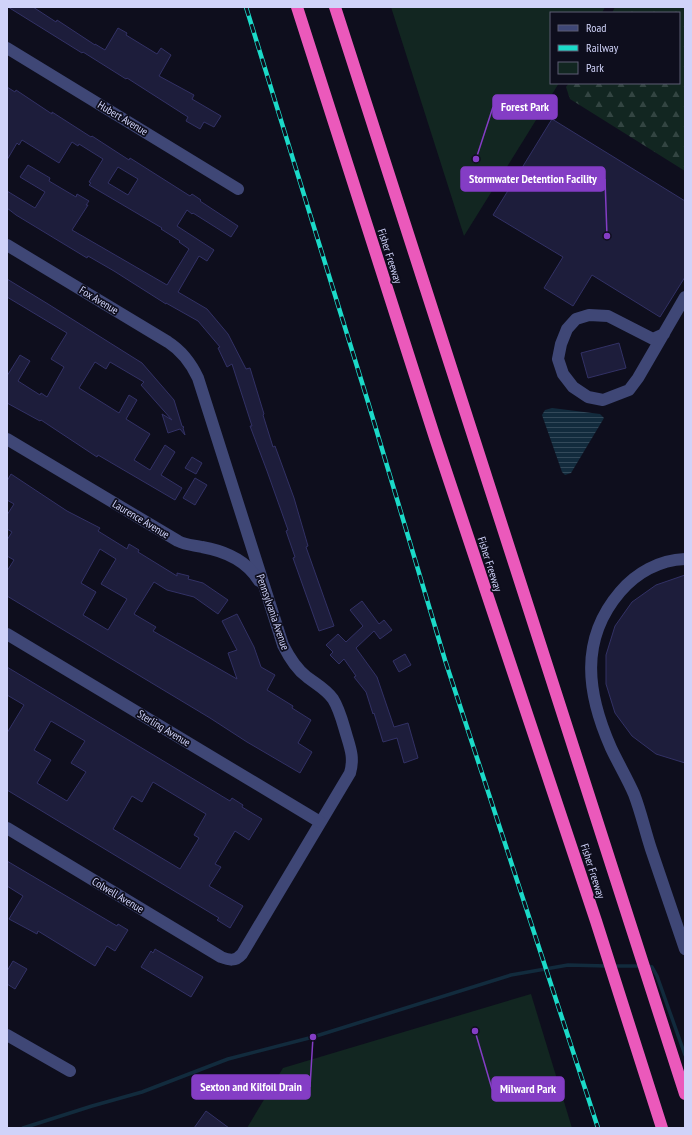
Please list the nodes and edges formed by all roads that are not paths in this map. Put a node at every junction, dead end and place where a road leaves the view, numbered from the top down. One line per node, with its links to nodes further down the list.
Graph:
1 (298, 7): 20 (highway, Fisher Freeway)
2 (335, 7): 19 (highway, Fisher Freeway)
3 (7, 48): 4 (street, Hubert Avenue)
4 (238, 189)
5 (7, 246): 8 (street, Fox Avenue)
6 (685, 297): 7 (street)
7 (664, 334): 7 (street)
8 (187, 359): 11 (street, Pennsylvania Avenue)
9 (7, 439): 11 (street, Laurence Avenue)
10 (685, 559): 15 (street)
11 (268, 598): 13 (street, Pennsylvania Avenue)
12 (7, 634): 13 (street, Sterling Avenue)
13 (320, 822): 16 (street, Pennsylvania Avenue)
14 (7, 828): 16 (street, Colwell Avenue)
15 (685, 949)
16 (229, 960)
17 (7, 1035): 18 (street)
18 (70, 1071)
19 (685, 1094)
20 (662, 1128)

